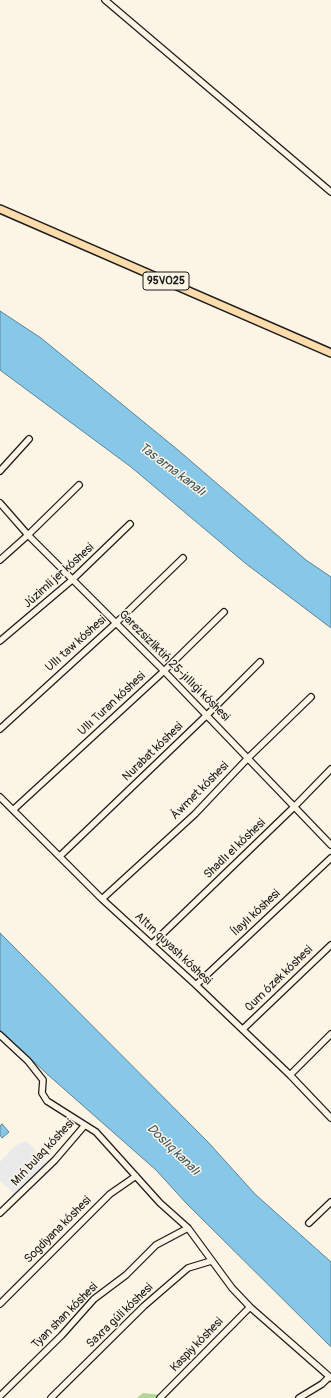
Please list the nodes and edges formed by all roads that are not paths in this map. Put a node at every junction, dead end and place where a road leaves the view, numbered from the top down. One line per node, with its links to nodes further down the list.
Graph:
1 (105, 0): 2 (street)
2 (331, 192)
3 (0, 209): 4 (main road, 95V025)
4 (331, 353)
5 (29, 439): 6 (street)
6 (0, 471)
7 (78, 485): 10 (street)
8 (0, 503): 10 (street, Ǵarezsizliktiń 25-jıllıǵı kóshesi)
9 (130, 524): 13 (street, Júzimli jer kóshesi)
10 (28, 535): 12 (street); 13 (street, Ǵarezsizliktiń 25-jıllıǵı kóshesi)
11 (183, 558): 15 (street, Ullı taw kóshesi)
12 (0, 560)
13 (72, 580): 15 (street, Ǵarezsizliktiń 25-jıllıǵı kóshesi); 16 (street, Júzimli jer kóshesi)
14 (224, 612): 18 (street, Ullı Turan kóshesi)
15 (116, 623): 18 (street, Ǵarezsizliktiń 25-jıllıǵı kóshesi); 21 (street, Ullı taw kóshesi)
16 (0, 641)
17 (260, 662): 20 (street, Nurabat kóshesi)
18 (164, 671): 20 (street, Ǵarezsizliktiń 25-jıllıǵı kóshesi); 26 (street, Ullı Turan kóshesi)
19 (311, 697): 22 (street, Áwmet kóshesi)
20 (207, 715): 22 (street, Ǵarezsizliktiń 25-jıllıǵı kóshesi); 28 (street, Nurabat kóshesi)
21 (0, 729)
22 (248, 758): 25 (street, Ǵarezsizliktiń 25-jıllıǵı kóshesi); 30 (street, Áwmet kóshesi)
23 (331, 769): 25 (street, Shadlı el kóshesi)
24 (0, 797): 26 (street, Altın quyash kóshesi)
25 (294, 807): 27 (street, Ǵarezsizliktiń 25-jıllıǵı kóshesi); 31 (street, Shadlı el kóshesi)
26 (13, 810): 28 (street, Altın quyash kóshesi)
27 (331, 845)
28 (60, 856): 30 (street, Altın quyash kóshesi)
29 (331, 858): 33 (street, Ílaylı kóshesi)
30 (102, 899): 31 (street, Altın quyash kóshesi)
31 (152, 944): 33 (street, Altın quyash kóshesi)
32 (331, 945): 34 (street, Qum ózek kóshesi)
33 (196, 985): 34 (street, Altın quyash kóshesi)
34 (243, 1030): 37 (street, Altın quyash kóshesi)
35 (331, 1034): 37 (street)
36 (0, 1035): 39 (street)
37 (290, 1075): 38 (street, Altın quyash kóshesi)
38 (331, 1118)
39 (85, 1125): 40 (street); 42 (street, Mıń bulaq kóshesi)
40 (136, 1176): 44 (street); 46 (street, Sogdiyana kóshesi)
41 (331, 1202): 43 (street)
42 (0, 1213)
43 (309, 1223)
44 (188, 1228): 45 (street); 49 (street, Tyan shan kóshesi)
45 (212, 1261): 47 (street); 50 (street, Saxra gúli kóshesi)
46 (0, 1304)
47 (250, 1307): 48 (street); 51 (street, Kaspiy kóshesi)
48 (330, 1378): 52 (street)
49 (0, 1396)
50 (51, 1398)
51 (160, 1398)
52 (299, 1398)

